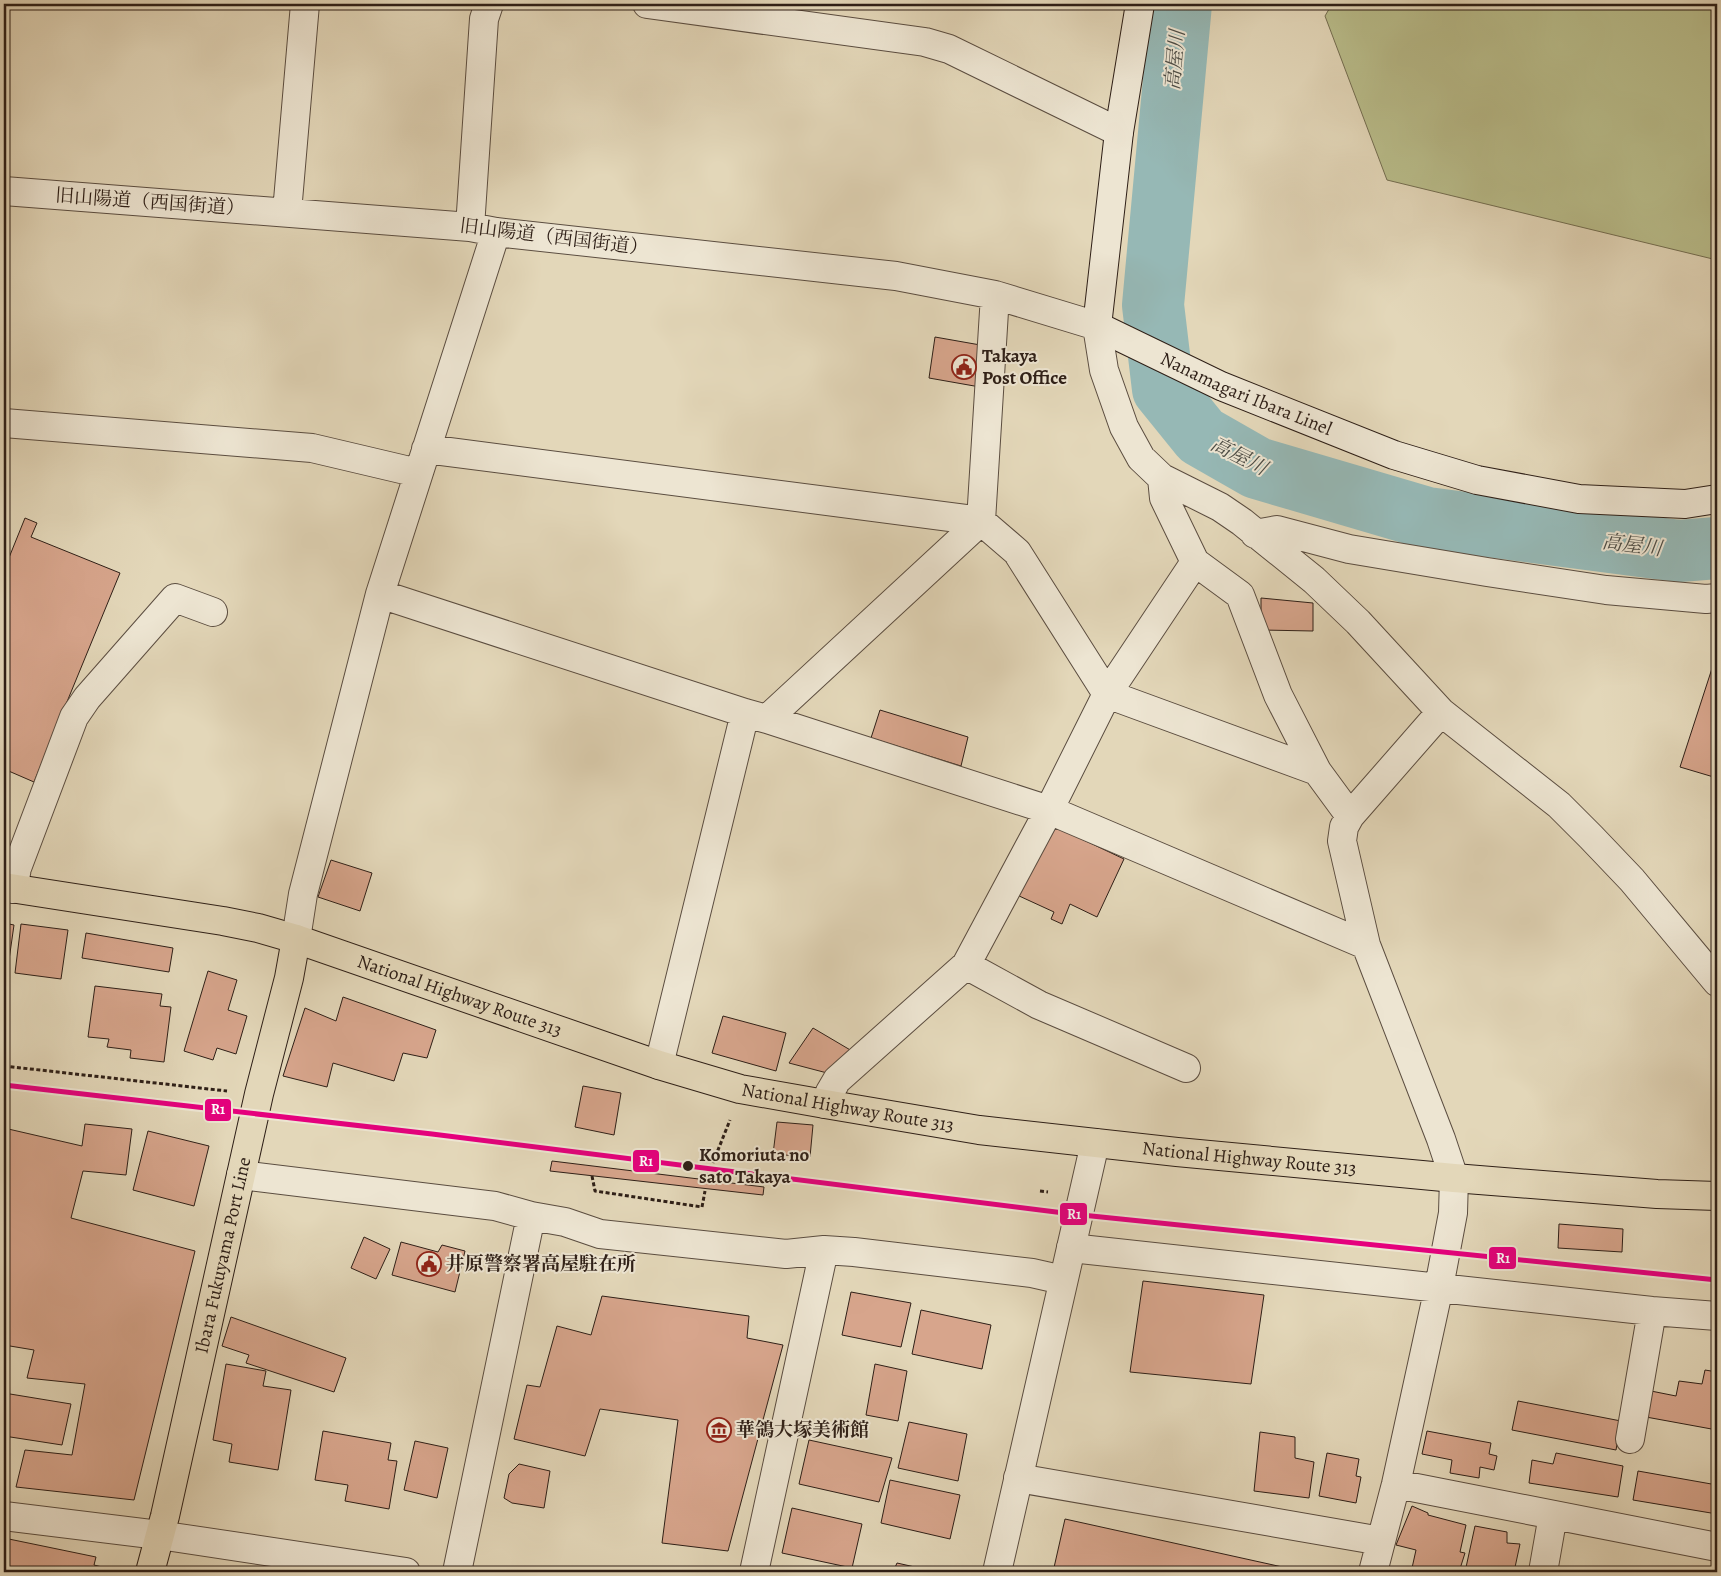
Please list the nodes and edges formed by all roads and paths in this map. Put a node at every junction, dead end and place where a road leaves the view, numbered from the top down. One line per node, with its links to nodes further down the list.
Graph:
1 (306, 4): 7 (street)
2 (485, 4): 8 (street)
3 (647, 4): 5 (street)
4 (1140, 4): 5 (street)
5 (1119, 132): 11 (street)
6 (4, 191): 7 (street, 旧山陽道（西国街道）)
7 (287, 212): 8 (street, 旧山陽道（西国街道）)
8 (470, 227): 9 (street, 旧山陽道（西国街道）)
9 (496, 232): 10 (street, 旧山陽道（西国街道）); 13 (street)
10 (996, 295): 11 (street, 旧山陽道（西国街道）); 16 (street)
11 (1104, 329): 14 (street); 15 (street, Nanamagari Ibara Linel)
12 (4, 423): 13 (street)
13 (422, 461): 16 (street); 19 (street)
14 (1162, 478): 17 (street); 18 (street)
15 (1717, 499)
16 (981, 521): 22 (street); 24 (street)
17 (1256, 534): 20 (street); 23 (street)
18 (1195, 562): 22 (street); 25 (street)
19 (380, 594): 24 (street); 29 (street)
20 (1717, 598)
21 (213, 612): 28 (street)
22 (1107, 694): 25 (street); 26 (street)
23 (1441, 712): 27 (street); 32 (street)
24 (756, 716): 26 (street); 33 (street)
25 (1317, 771): 27 (street)
26 (1049, 810): 30 (street); 31 (street)
27 (1350, 816): 30 (street)
28 (8, 888): 29 (main road, National Highway Route 313)
29 (296, 939): 33 (main road, National Highway Route 313); 36 (main road, Ibara Fukuyama Port Line)
30 (1366, 945): 43 (street)
31 (966, 965): 35 (street); 37 (street)
32 (1717, 982)
33 (659, 1065): 37 (main road, National Highway Route 313)
34 (4, 1066): 36 (path)
35 (1186, 1068)
36 (259, 1094): 40 (main road, Ibara Fukuyama Port Line)
37 (825, 1104): 39 (main road, National Highway Route 313)
38 (732, 1116): 41 (path)
39 (1096, 1143): 43 (main road, National Highway Route 313); 51 (street)
40 (241, 1175): 50 (street); 62 (main road, Ibara Fukuyama Port Line)
41 (708, 1175)
42 (592, 1176): 48 (path)
43 (1454, 1178): 47 (main road, National Highway Route 313); 54 (street)
44 (705, 1191): 48 (path)
45 (1040, 1191): 46 (path)
46 (1048, 1192)
47 (1717, 1196)
48 (702, 1207): 49 (path)
49 (700, 1215)
50 (531, 1216): 52 (street); 67 (street)
51 (1071, 1248): 53 (street); 54 (street)
52 (824, 1250): 53 (street); 68 (street)
53 (1064, 1280): 58 (street)
54 (1439, 1287): 55 (street); 59 (street)
55 (1652, 1311): 56 (street); 57 (street)
56 (1717, 1316)
57 (1630, 1439)
58 (1018, 1478): 63 (street); 69 (street)
59 (1396, 1484): 60 (street); 63 (street)
60 (1553, 1515): 64 (street); 71 (street)
61 (4, 1516): 62 (street)
62 (159, 1535): 65 (main road, Ibara Fukuyama Port Line); 66 (street)
63 (1380, 1541): 70 (street)
64 (1717, 1547)
65 (150, 1572)
66 (406, 1572)
67 (457, 1572)
68 (754, 1572)
69 (997, 1572)
70 (1373, 1572)
71 (1543, 1572)

